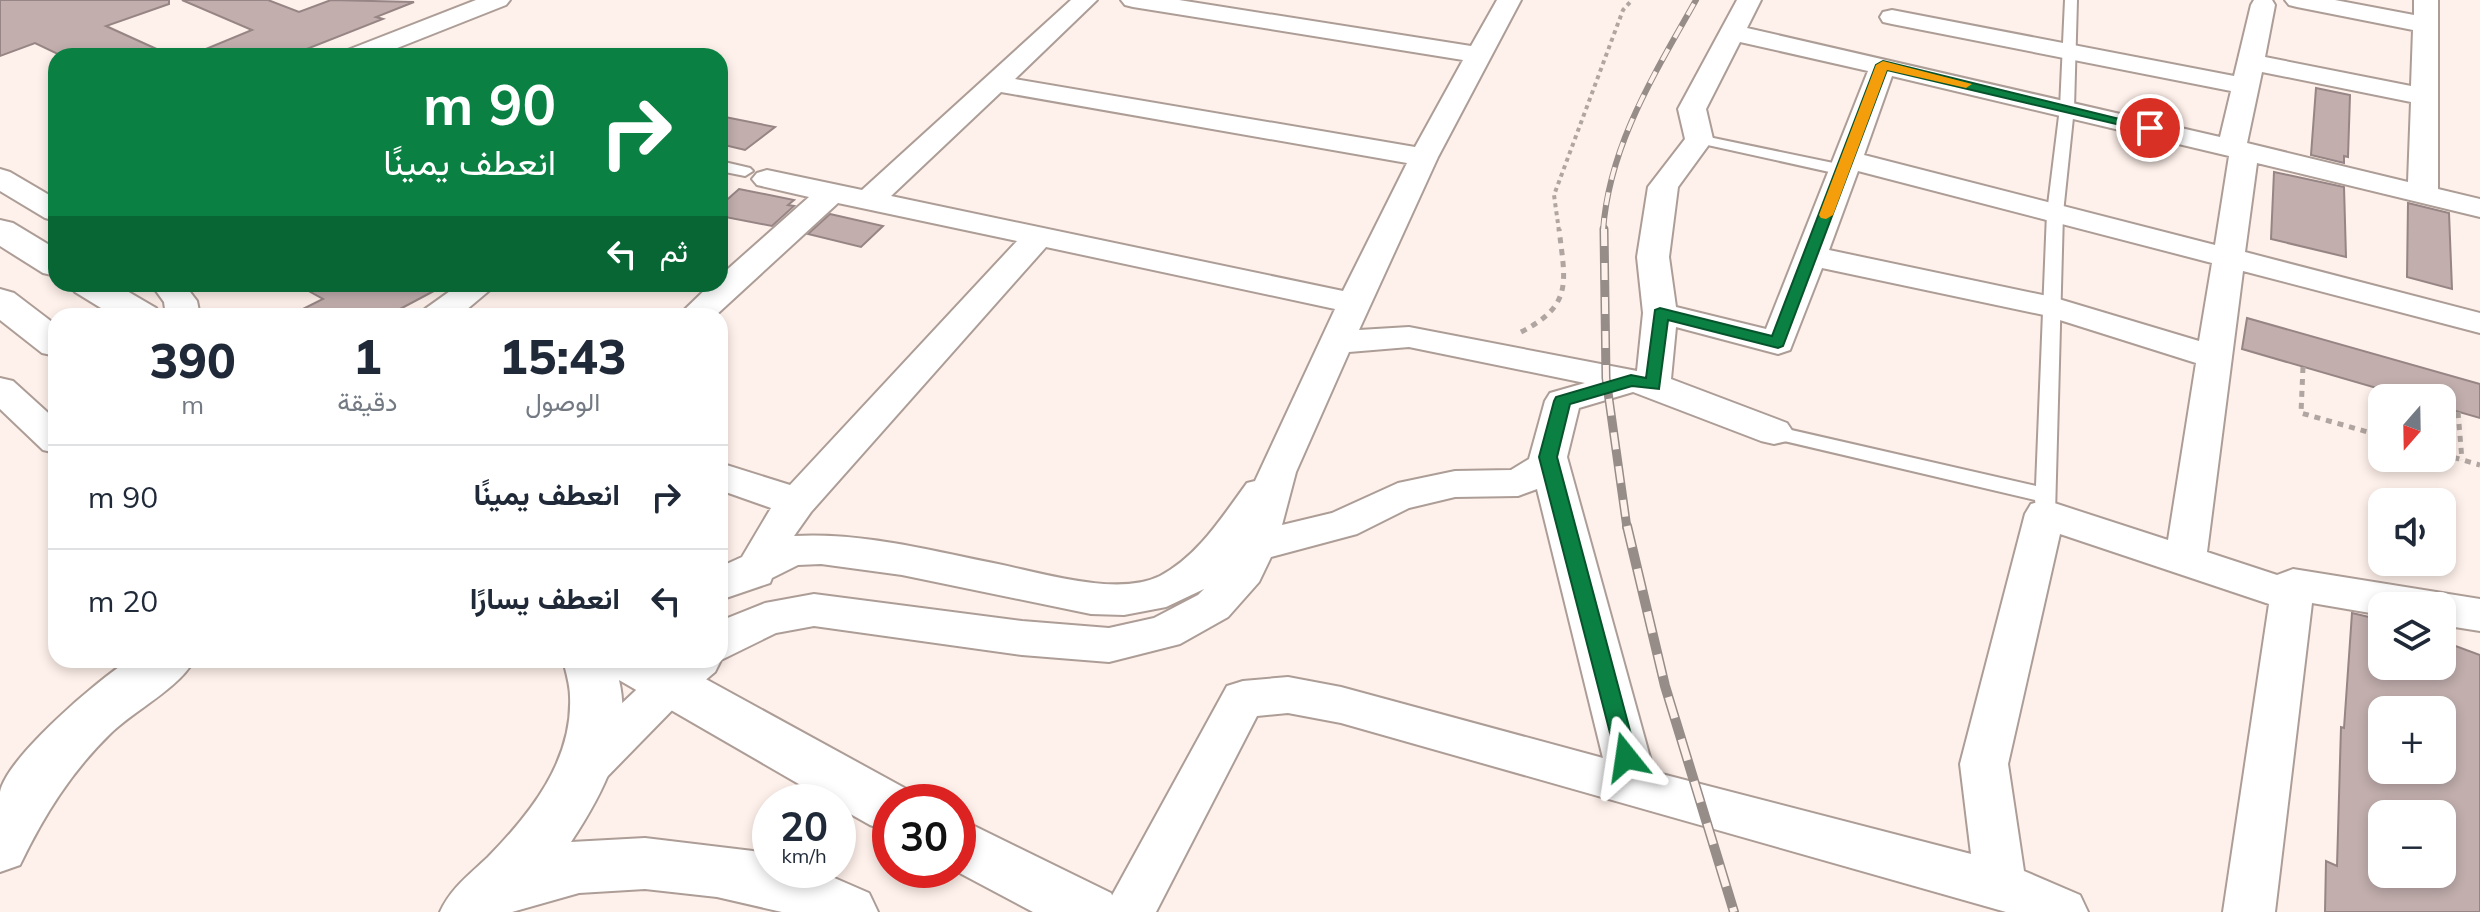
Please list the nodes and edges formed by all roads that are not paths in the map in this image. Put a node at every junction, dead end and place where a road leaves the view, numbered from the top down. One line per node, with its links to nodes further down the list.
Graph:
1 (498, 0): 13 (street)
2 (1085, 0): 18 (street)
3 (1133, 0): 9 (street)
4 (1509, 0): 15 (street)
5 (1748, 0): 12 (street)
6 (2071, 0): 14 (lane)
7 (2297, 0): 11 (street)
8 (2263, 5): 17 (street)
9 (1219, 6): 15 (street)
10 (1896, 8): 14 (street); 16 (street)
11 (2426, 12): 19 (street)
12 (1731, 32): 16 (street); 21 (street)
13 (375, 48)
14 (2069, 53): 17 (street); 20 (lane)
15 (1479, 55): 23 (street)
16 (1876, 64): 20 (street); 24 (street)
17 (2248, 74): 19 (street); 22 (street)
18 (994, 83): 23 (street); 31 (street)
19 (2425, 97): 30 (street)
20 (2067, 108): 22 (street); 34 (lane)
21 (1699, 139): 24 (lane); 50 (street)
22 (2238, 150): 30 (street); 38 (street)
23 (1424, 157): 45 (street)
24 (1845, 165): 34 (street); 37 (street)
25 (728, 168): 26 (lane)
26 (756, 175): 29 (street)
27 (48, 177): 28 (street)
28 (11, 184): 32 (street)
29 (831, 193): 31 (street); 40 (street)
30 (2423, 195): 33 (street)
31 (868, 201): 36 (street)
32 (48, 207)
33 (2480, 208)
34 (2055, 213): 38 (street); 46 (lane)
35 (0, 231): 39 (main road)
36 (1039, 236): 45 (street); 62 (street)
37 (1811, 256): 46 (street); 50 (street)
38 (2227, 258): 51 (street); 54 (street)
39 (48, 260)
40 (728, 286)
41 (102, 292): 47 (main road)
42 (470, 292): 48 (street)
43 (722, 292): 49 (street)
44 (0, 301): 52 (main road)
45 (1354, 303): 53 (street)
46 (2052, 307): 54 (street); 63 (lane)
47 (128, 308)
48 (448, 308)
49 (704, 308)
50 (1660, 313): 55 (street)
51 (2480, 323)
52 (48, 338)
53 (1336, 342): 55 (street); 60 (street)
54 (2213, 357): 65 (street)
55 (1642, 383): 57 (street); 59 (street)
56 (0, 389): 58 (street)
57 (1774, 432): 63 (lane)
58 (48, 433)
59 (1550, 464): 64 (street); 80 (street)
60 (1277, 472): 64 (street); 66 (street)
61 (728, 479): 62 (street)
62 (797, 502): 66 (street)
63 (2045, 504): 65 (street); 84 (street)
64 (1256, 546): 73 (street)
65 (2185, 561): 68 (street)
66 (757, 566): 67 (street); 70 (street)
67 (728, 581)
68 (2292, 596): 69 (street); 90 (street)
69 (2368, 596)
70 (728, 604)
71 (2456, 611): 72 (street)
72 (2480, 615)
73 (728, 639)
74 (146, 668): 78 (main road)
75 (591, 668): 79 (main road)
76 (678, 668): 79 (street)
77 (705, 668): 81 (main road)
78 (126, 675): 82 (main road)
79 (582, 771): 85 (main road)
80 (1634, 787): 84 (street); 88 (street)
81 (872, 794)
82 (0, 847)
83 (976, 852): 87 (main road)
84 (2000, 885): 89 (street)
85 (483, 901): 86 (main road)
86 (848, 912)
87 (1090, 912)
88 (1129, 912)
89 (2062, 912)
90 (2249, 912)

